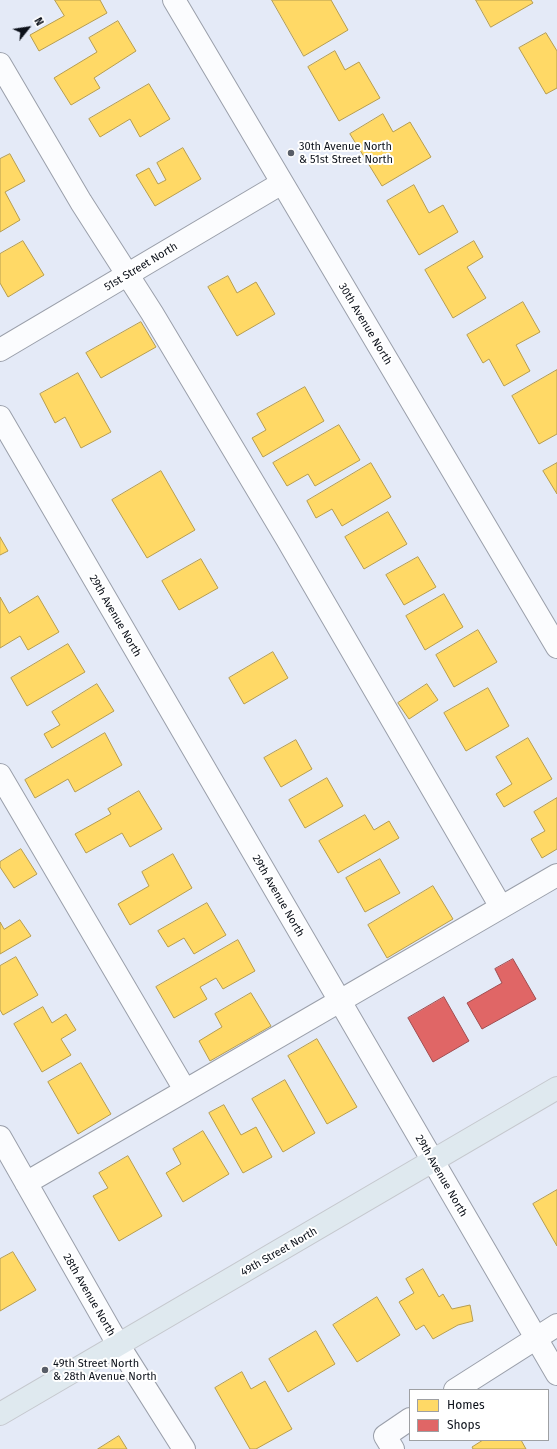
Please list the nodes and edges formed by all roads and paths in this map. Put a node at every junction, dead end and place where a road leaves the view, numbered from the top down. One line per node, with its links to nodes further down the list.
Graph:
1 (174, 0): 3 (street, 30th Avenue North)
2 (0, 64): 4 (street)
3 (282, 183): 4 (street, 51st Street North); 7 (street, 30th Avenue North)
4 (128, 275): 5 (street, 51st Street North); 10 (street)
5 (0, 350)
6 (0, 417): 11 (street, 29th Avenue North)
7 (557, 647)
8 (0, 775): 13 (street)
9 (557, 875): 10 (street)
10 (501, 907): 11 (street)
11 (339, 1000): 13 (street); 15 (street, 29th Avenue North)
12 (557, 1088): 15 (main road, 49th Street North)
13 (185, 1090): 16 (street)
14 (0, 1137): 16 (street, 28th Avenue North)
15 (433, 1162): 18 (street, 29th Avenue North); 19 (main road, 49th Street North)
16 (26, 1183): 19 (street, 28th Avenue North)
17 (557, 1325): 18 (street)
18 (536, 1338): 20 (street, 29th Avenue North); 21 (street)
19 (119, 1346): 22 (main road, 49th Street North); 24 (street, 28th Avenue North)
20 (557, 1374)
21 (457, 1389)
22 (0, 1414)
23 (409, 1420): 25 (street)
24 (184, 1449)
25 (393, 1449)

